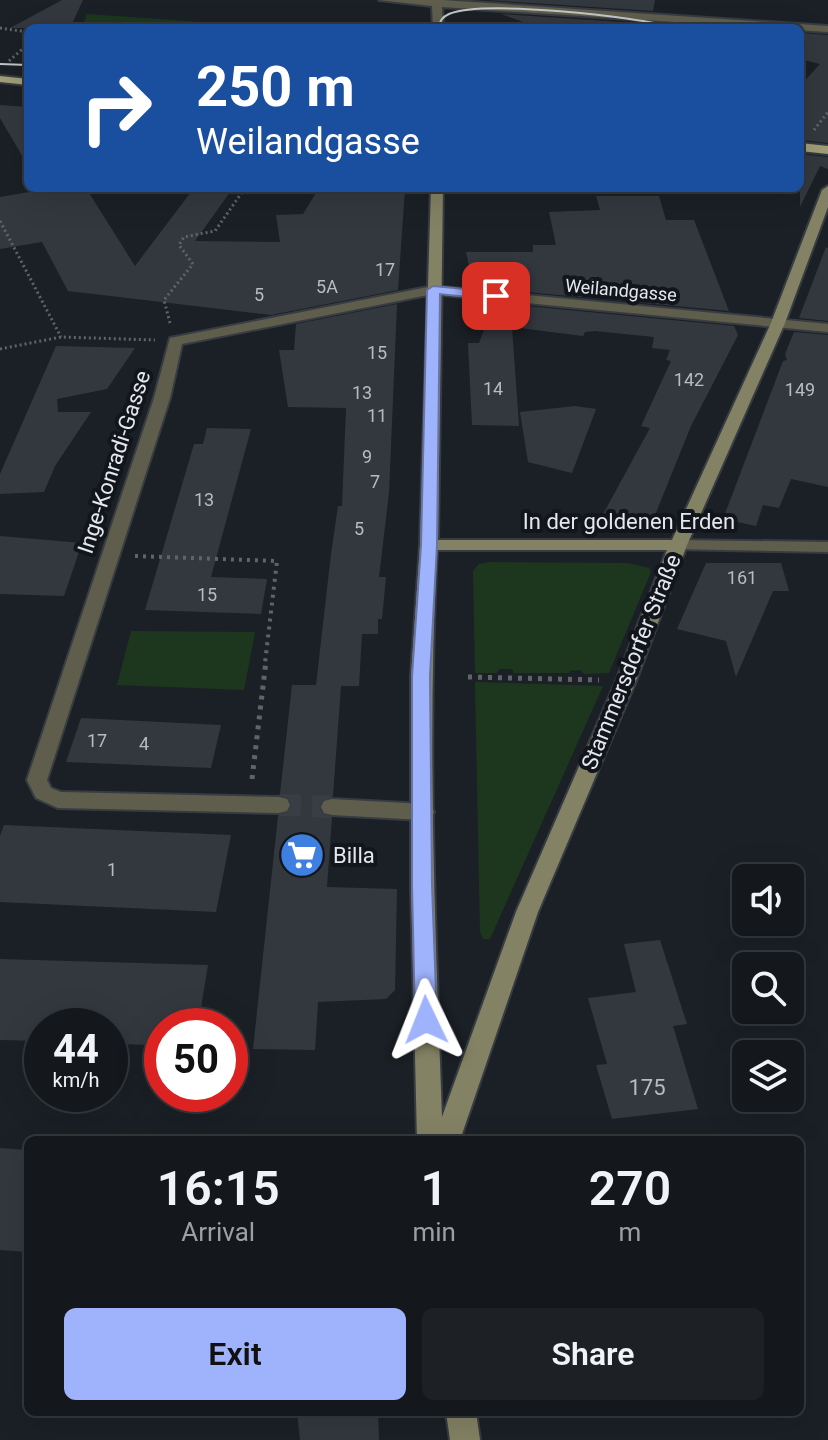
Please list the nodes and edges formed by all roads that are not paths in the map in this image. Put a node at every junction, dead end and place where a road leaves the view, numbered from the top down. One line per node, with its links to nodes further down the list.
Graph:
1 (384, 0): 2 (street)
2 (437, 2): 3 (street); 4 (street)
3 (678, 20): 5 (street)
4 (438, 24)
5 (745, 24)
6 (804, 28): 7 (street)
7 (828, 29)
8 (0, 79): 9 (main road)
9 (24, 82)
10 (0, 91): 11 (main road)
11 (24, 93)
12 (804, 147): 13 (main road)
13 (828, 150)
14 (804, 159): 15 (main road)
15 (828, 162)
16 (828, 190): 19 (main road, Stammersdorfer Straße)
17 (437, 192): 18 (main road)
18 (433, 290): 19 (street, Weilandgasse); 21 (street, Weilandgasse); 22 (main road)
19 (778, 323): 20 (street, Weilandgasse); 23 (main road, Stammersdorfer Straße)
20 (828, 328)
21 (175, 341): 25 (street, Inge-Konradi-Gasse)
22 (429, 545): 23 (main road, In der goldenen Erden); 27 (main road)
23 (678, 545): 24 (street, In der goldenen Erden); 29 (main road, Stammersdorfer Straße)
24 (828, 547)
25 (279, 805)
26 (332, 807): 27 (street)
27 (423, 812): 28 (main road)
28 (430, 1136)
29 (448, 1136)
30 (462, 1416): 31 (main road)
31 (465, 1440)

